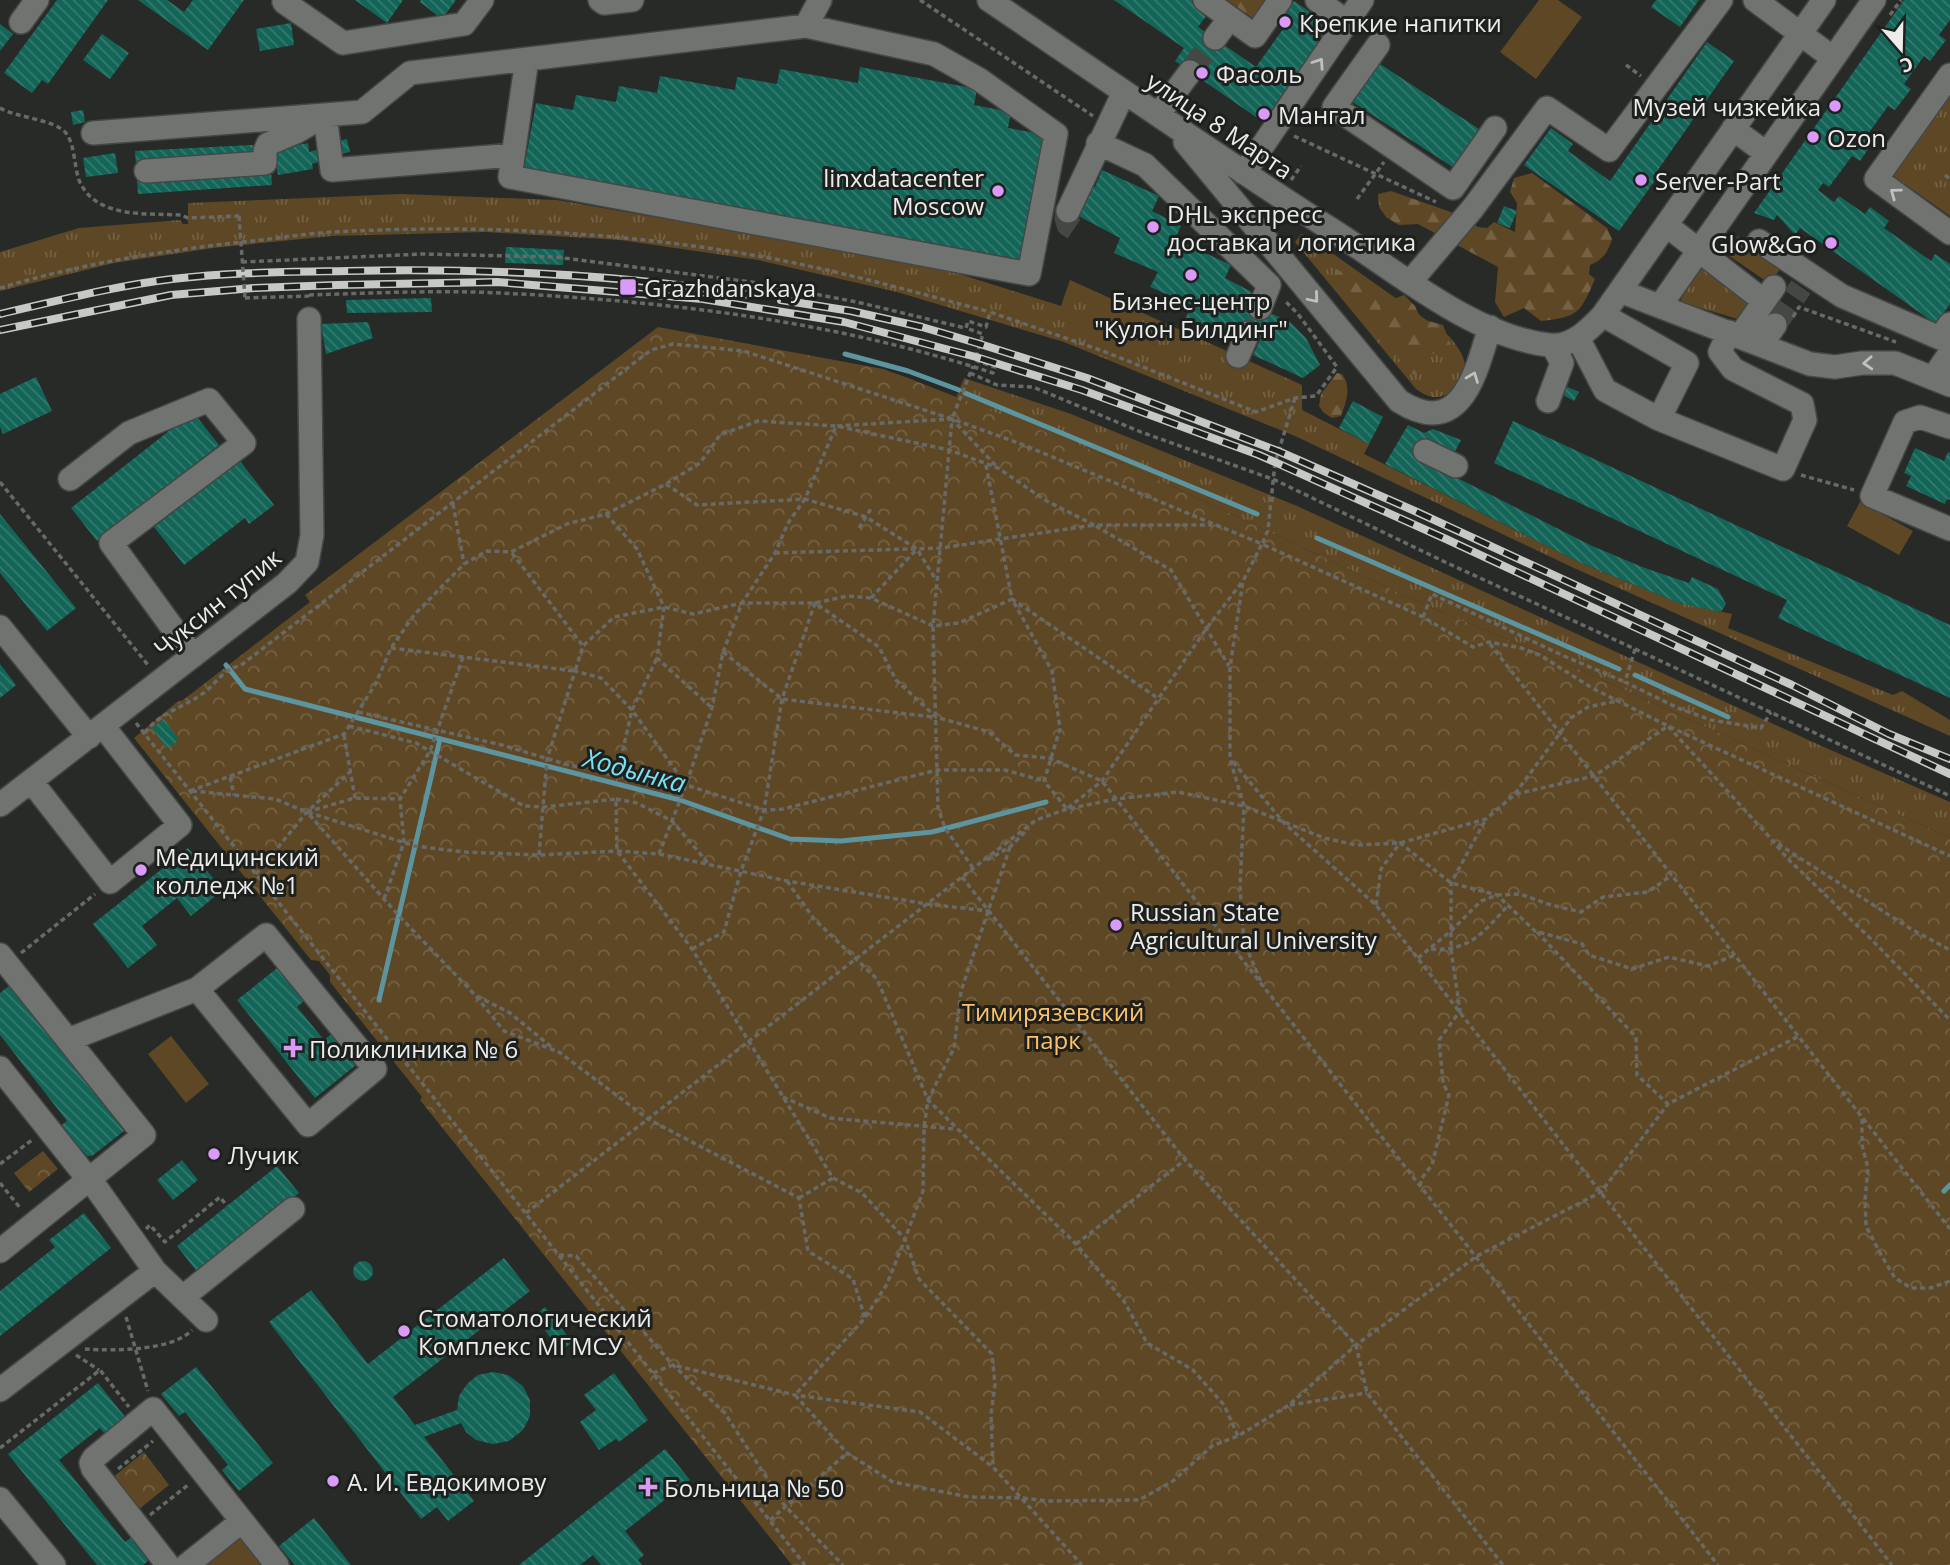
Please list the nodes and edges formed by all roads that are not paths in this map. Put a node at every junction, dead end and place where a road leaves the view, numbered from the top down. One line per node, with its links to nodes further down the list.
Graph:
1 (37, 0): 17 (street)
2 (285, 0): 3 (street)
3 (482, 0)
4 (600, 0): 5 (street)
5 (632, 0)
6 (820, 0): 19 (street)
7 (989, 0): 27 (street, улица 8 Марта)
8 (1205, 0): 16 (street)
9 (1280, 0): 16 (street)
10 (1317, 0): 18 (street)
11 (1362, 0): 18 (street)
12 (1721, 0): 43 (street)
13 (1755, 0): 20 (street)
14 (1824, 0): 20 (street)
15 (1874, 0): 23 (street)
16 (1230, 18): 21 (street)
17 (21, 22)
18 (1347, 22): 37 (street, one-way to 18)
19 (806, 26): 24 (street); 35 (street)
20 (1800, 34): 23 (street); 31 (street)
21 (1215, 38)
22 (1378, 44): 30 (street)
23 (1833, 58): 34 (street)
24 (527, 59): 28 (street); 35 (street)
25 (1190, 72): 29 (street)
26 (1950, 75): 40 (street, one-way to 26)
27 (1124, 92): 29 (street, улица 8 Марта); 33 (street)
28 (325, 115): 32 (street); 35 (street); 36 (street)
29 (1163, 119): 37 (street, улица 8 Марта); 51 (street, one-way to 51)
30 (1495, 128)
31 (1733, 129): 34 (street); 39 (street)
32 (84, 133)
33 (1102, 134): 38 (street); 47 (street)
34 (1766, 153): 42 (street)
35 (513, 155)
36 (146, 171)
37 (1244, 173): 43 (street, улица 8 Марта)
38 (1068, 211)
39 (1665, 225): 42 (street); 44 (street)
40 (1950, 233)
41 (1759, 241): 50 (street)
42 (1698, 250): 46 (street); 54 (street)
43 (1410, 282): 51 (street, улица 8 Марта)
44 (1620, 291): 46 (street); 48 (street)
45 (309, 305): 68 (street, Чуксин тупик)
46 (1660, 306): 54 (street)
47 (1260, 308)
48 (1602, 315): 53 (street); 58 (street)
49 (1783, 321): 54 (street)
50 (1950, 324)
51 (1490, 327): 55 (street, улица 8 Марта)
52 (1248, 333): 57 (street)
53 (1578, 338): 55 (street); 61 (street)
54 (1740, 341): 58 (street); 59 (street, one-way to 54); 61 (street)
55 (1553, 346): 60 (street)
56 (1950, 352): 59 (street)
57 (1238, 356)
58 (1687, 363): 61 (street)
59 (1941, 382)
60 (1548, 401)
61 (1659, 419)
62 (1950, 427): 66 (street)
63 (1425, 451): 64 (street)
64 (1456, 466)
65 (70, 478): 68 (street)
66 (1950, 529)
67 (0, 627): 69 (street)
68 (193, 656): 69 (street, Чуксин тупик)
69 (96, 732): 70 (street, Чуксин тупик); 70 (street)
70 (31, 781): 71 (street, Чуксин тупик)
71 (0, 805)
72 (6, 964): 74 (street)
73 (197, 989): 73 (street); 74 (street)
74 (68, 1040): 76 (street)
75 (0, 1069): 76 (street)
76 (93, 1184): 78 (street); 79 (street)
77 (293, 1209): 80 (street)
78 (0, 1251)
79 (155, 1271): 80 (street); 82 (street)
80 (183, 1297): 81 (street)
81 (205, 1319)
82 (0, 1390)
83 (0, 1499): 85 (street)
84 (242, 1521): 86 (street); 87 (street); 88 (street)
85 (43, 1561)
86 (168, 1565)
87 (187, 1565)
88 (277, 1565)

